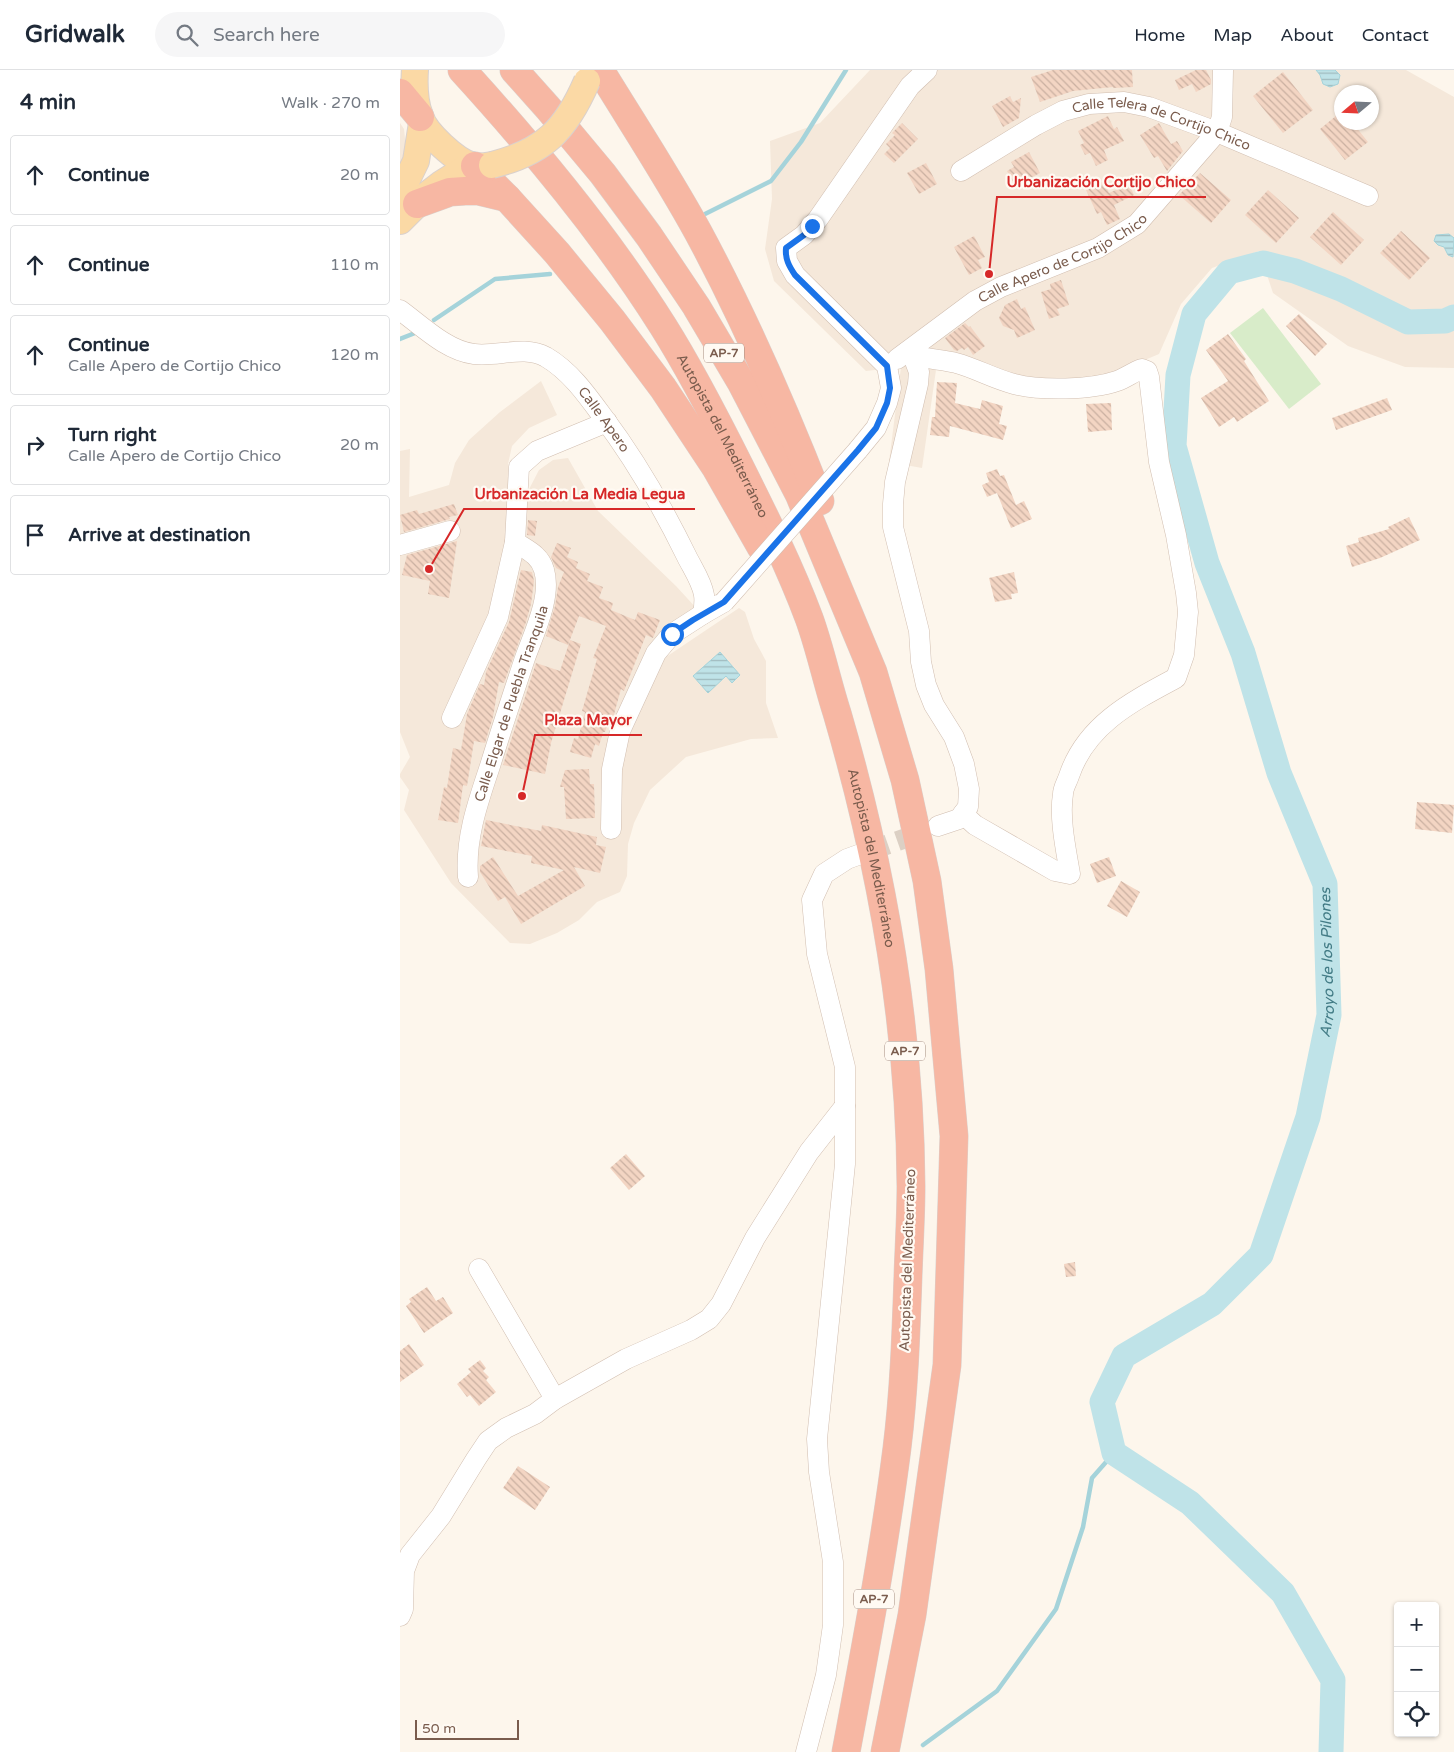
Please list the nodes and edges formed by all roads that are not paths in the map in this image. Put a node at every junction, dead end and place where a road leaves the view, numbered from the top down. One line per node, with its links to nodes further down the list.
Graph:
1 (462, 70): 22 (highway, Autopista del Mediterráneo / AP-7)
2 (514, 70): 23 (highway, AP-7)
3 (927, 70): 16 (street)
4 (1223, 70): 8 (street, Calle Apero de Cortijo Chico)
5 (592, 74): 9 (main road, bridge); 23 (highway)
6 (409, 82): 7 (highway)
7 (421, 120): 9 (main road); 13 (main road)
8 (1217, 132): 10 (street, Calle Telera de Cortijo Chico); 11 (street, Calle Telera de Cortijo Chico); 15 (street, Calle Apero de Cortijo Chico)
9 (480, 166): 12 (highway); 13 (main road)
10 (961, 171)
11 (1368, 196)
12 (507, 198): 13 (highway); 22 (highway)
13 (406, 206)
14 (400, 310): 17 (street, Calle Apero)
15 (910, 354): 16 (street, Calle Apero de Cortijo Chico); 25 (street); 25 (street)
16 (887, 366): 21 (street, bridge)
17 (607, 422): 19 (street); 21 (street, Calle Apero)
18 (450, 531): 20 (street)
19 (515, 542): 24 (street); 29 (street, Calle Elgar de Puebla Tranquila)
20 (400, 545)
21 (703, 614): 27 (street)
22 (823, 666): 35 (highway, Autopista del Mediterráneo / AP-7)
23 (873, 672): 36 (highway, AP-7)
24 (452, 718)
25 (963, 814): 26 (street)
26 (938, 826)
27 (611, 829)
28 (869, 851): 30 (street)
29 (468, 876)
30 (845, 1106): 32 (street); 34 (street)
31 (479, 1269): 32 (street)
32 (556, 1399): 33 (street)
33 (400, 1616)
34 (806, 1752)
35 (846, 1752)
36 (885, 1752)

